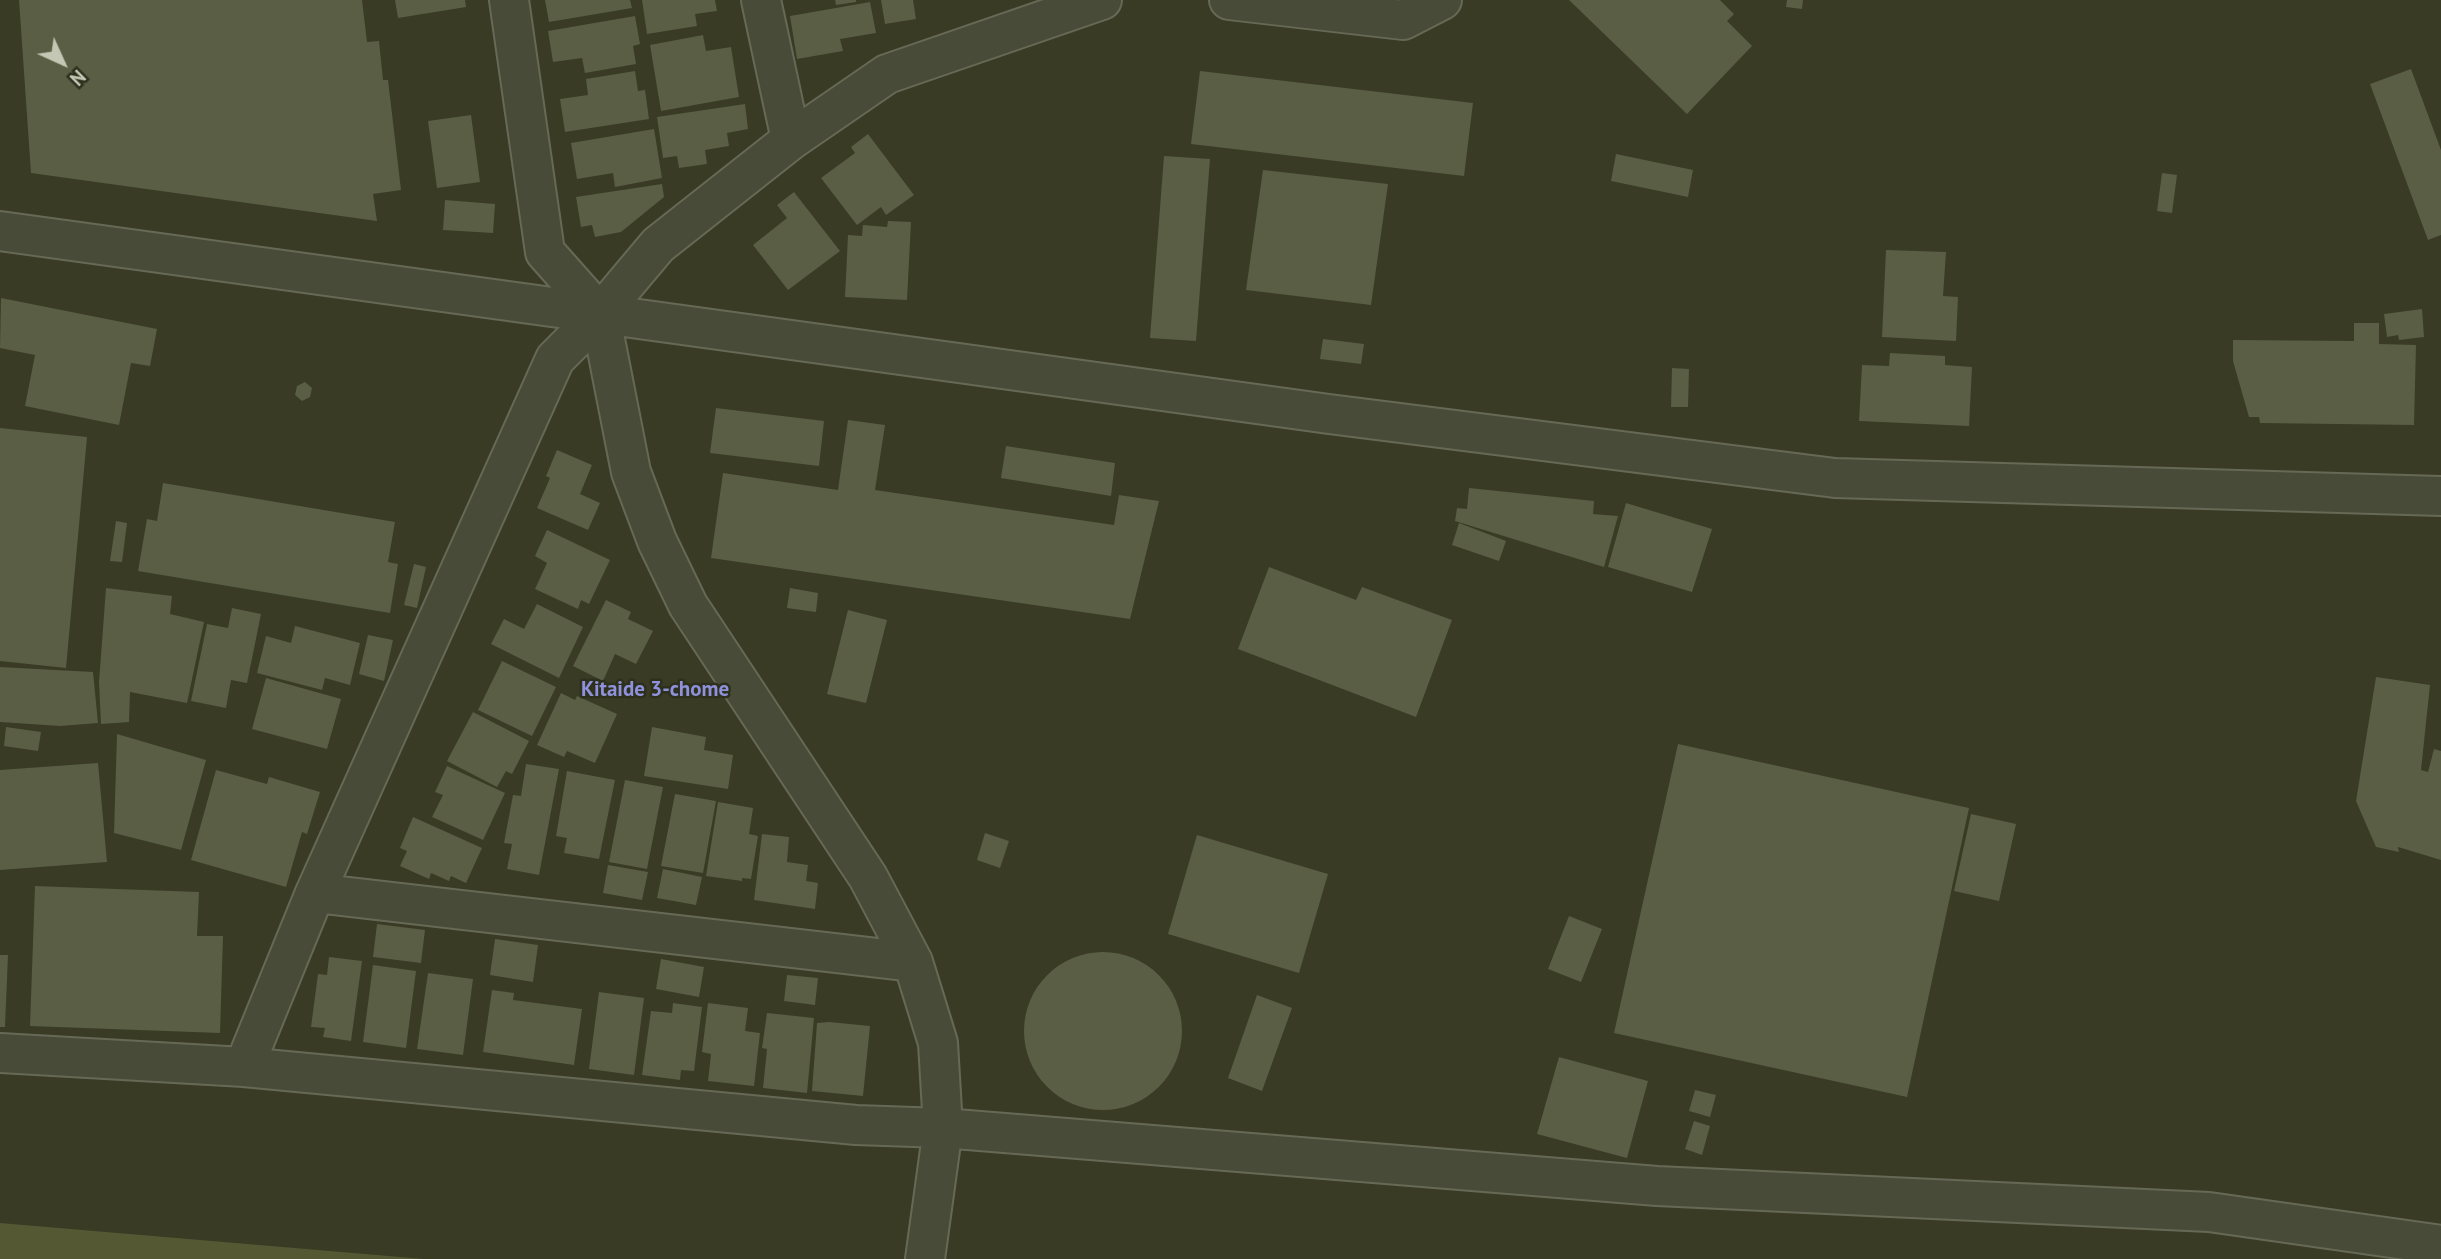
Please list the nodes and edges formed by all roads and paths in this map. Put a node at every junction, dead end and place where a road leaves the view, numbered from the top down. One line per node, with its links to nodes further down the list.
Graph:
1 (509, 0): 8 (street)
2 (761, 0): 6 (street)
3 (1102, 0): 6 (street)
4 (1229, 0): 5 (street)
5 (1442, 0)
6 (792, 140): 8 (street)
7 (0, 231): 8 (street)
8 (600, 314): 9 (street); 10 (street); 11 (street)
9 (2441, 496)
10 (315, 893): 11 (street); 13 (street)
11 (913, 962): 14 (street)
12 (0, 1053): 13 (street)
13 (244, 1066): 14 (street)
14 (943, 1128): 15 (street); 16 (street)
15 (2441, 1245)
16 (925, 1259)

